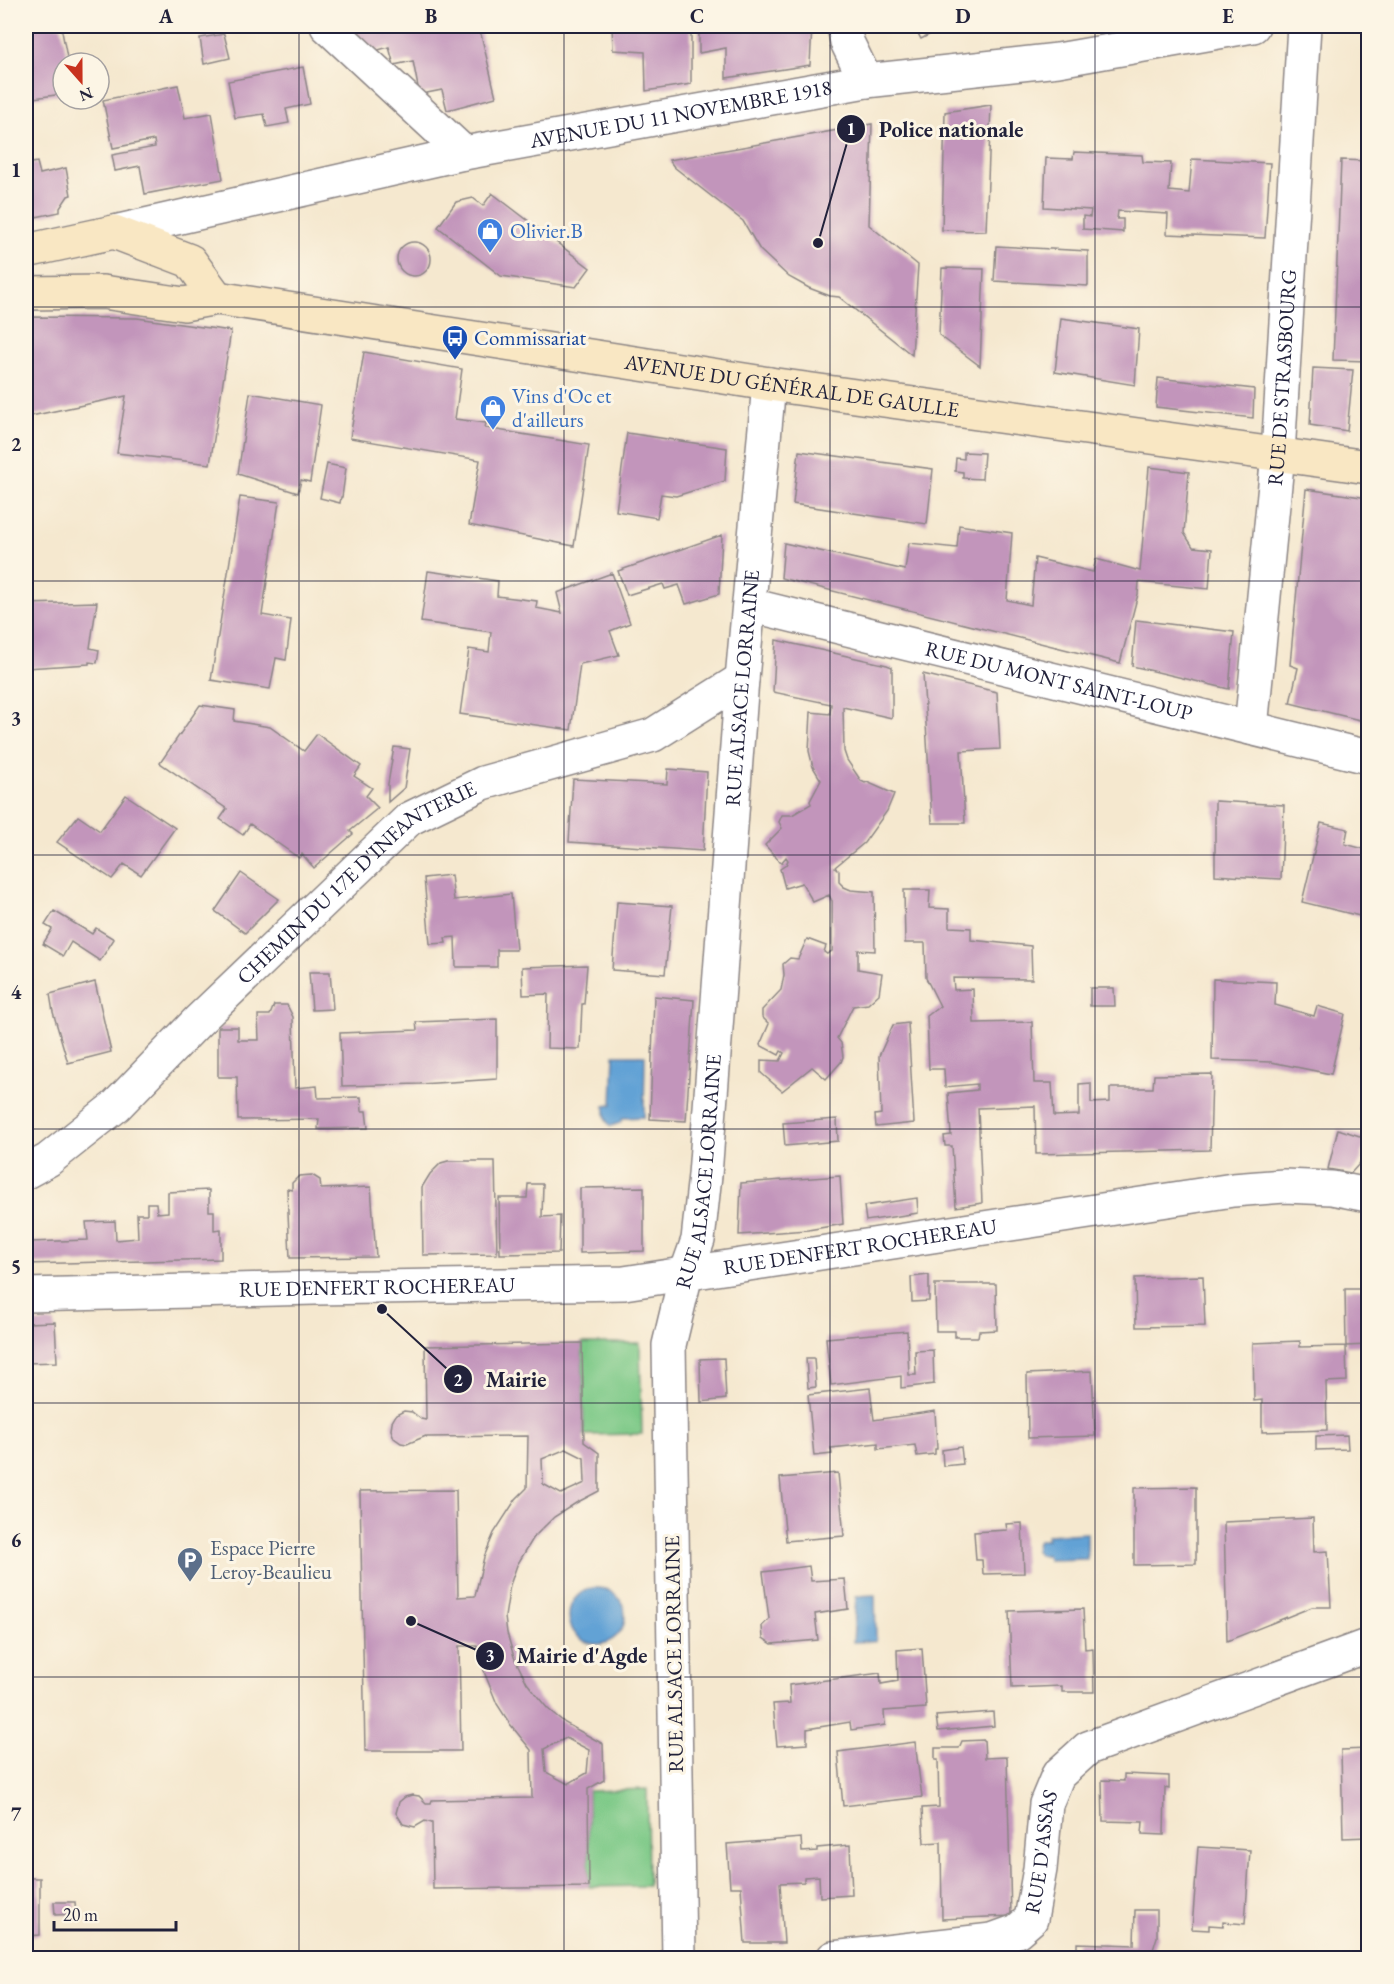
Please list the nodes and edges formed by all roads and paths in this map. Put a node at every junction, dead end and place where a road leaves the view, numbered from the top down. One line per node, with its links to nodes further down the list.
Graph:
1 (327, 26): 6 (street)
2 (844, 26): 5 (street)
3 (1253, 26): 5 (street, AVENUE DU 11 NOVEMBRE 1918)
4 (1304, 26): 12 (street, RUE DE STRASBOURG)
5 (866, 81): 6 (street, AVENUE DU 11 NOVEMBRE 1918)
6 (464, 153): 7 (street, AVENUE DU 11 NOVEMBRE 1918)
7 (114, 232): 8 (main road); 10 (main road)
8 (26, 251)
9 (26, 292): 10 (main road, AVENUE DU GÉNÉRAL DE GAULLE)
10 (218, 298): 11 (main road, AVENUE DU GÉNÉRAL DE GAULLE)
11 (769, 384): 12 (main road, AVENUE DU GÉNÉRAL DE GAULLE); 14 (street, RUE ALSACE LORRAINE)
12 (1278, 454): 13 (main road, AVENUE DU GÉNÉRAL DE GAULLE); 16 (street, RUE DE STRASBOURG)
13 (1368, 467)
14 (750, 605): 15 (street, RUE ALSACE LORRAINE); 16 (street, RUE DU MONT SAINT-LOUP)
15 (742, 679): 18 (street, CHEMIN DU 17E D'INFANTERIE); 20 (street, RUE ALSACE LORRAINE)
16 (1251, 728): 17 (street, RUE DU MONT SAINT-LOUP)
17 (1368, 757)
18 (26, 1172)
19 (1368, 1195): 20 (street, RUE DENFERT ROCHEREAU)
20 (686, 1274): 21 (street, RUE DENFERT ROCHEREAU); 23 (street, RUE ALSACE LORRAINE)
21 (26, 1295)
22 (1368, 1647): 24 (street, RUE D'ASSAS)
23 (679, 1959)
24 (833, 1959)

